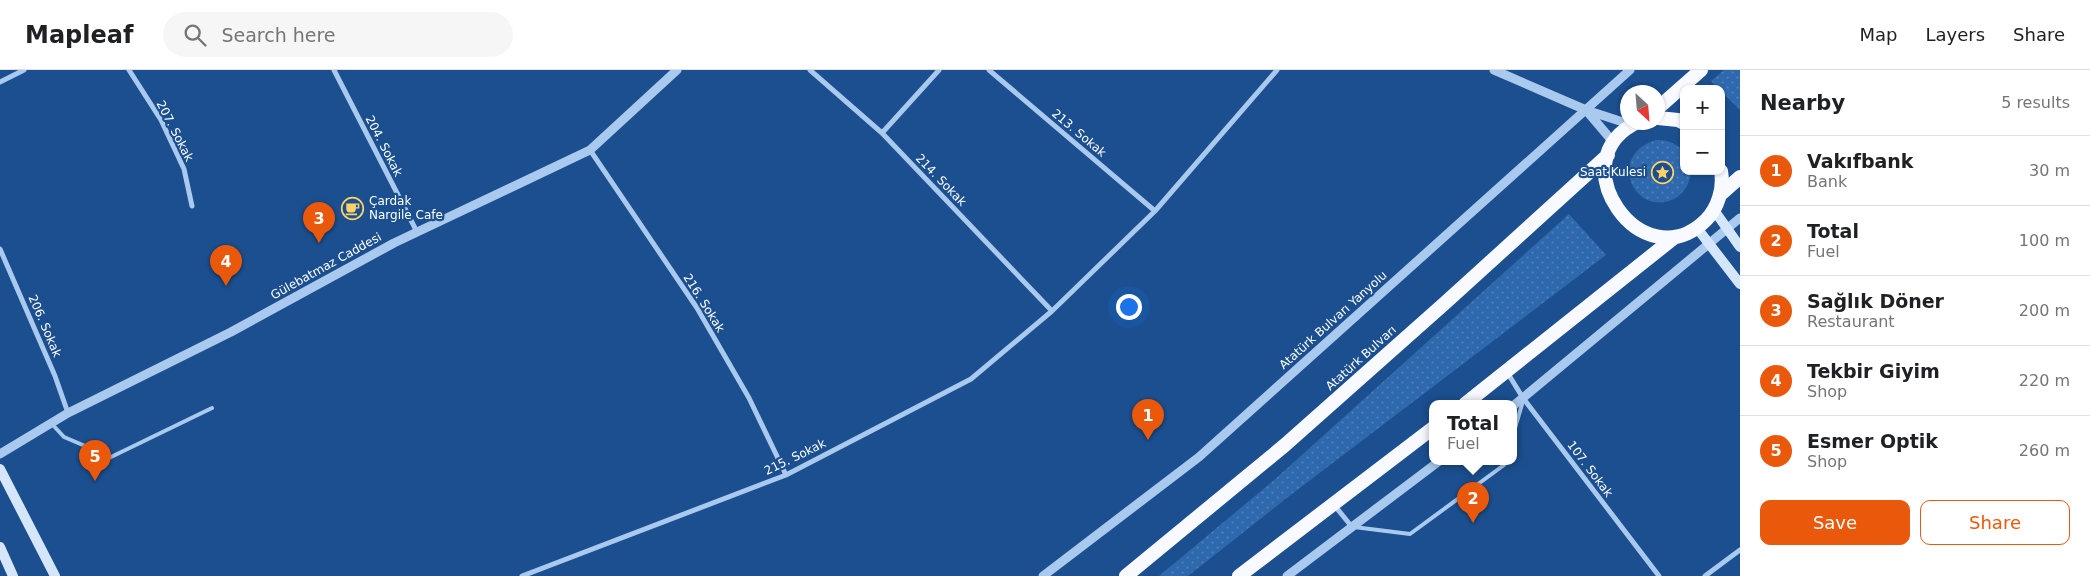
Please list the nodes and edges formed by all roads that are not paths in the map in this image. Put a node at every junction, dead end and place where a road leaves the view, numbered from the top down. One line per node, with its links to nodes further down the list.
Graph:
1 (24, 70): 12 (street)
2 (129, 70): 25 (street, 207. Sokak)
3 (334, 70): 31 (street, 204. Sokak)
4 (677, 70): 21 (street, Gülebatmaz Caddesi)
5 (810, 70): 19 (street, 214. Sokak)
6 (940, 70): 19 (street)
7 (989, 70): 27 (street, 213. Sokak)
8 (1277, 70): 27 (street, 215. Sokak)
9 (1494, 70): 14 (street)
10 (1630, 70): 14 (street, Atatürk Bulvarı Yanyolu)
11 (1701, 70): 13 (highway)
12 (0, 82)
13 (1665, 102)
14 (1586, 110): 16 (street); 20 (street); 59 (street, Atatürk Bulvarı Yanyolu)
15 (1665, 119): 17 (highway)
16 (1620, 120)
17 (1680, 121)
18 (1629, 130): 20 (highway, Atatürk Bulvarı)
19 (882, 133): 37 (street, 214. Sokak)
20 (1611, 149): 32 (highway); 60 (highway, Atatürk Bulvarı)
21 (590, 150): 31 (street, Gülebatmaz Caddesi); 51 (street, 216. Sokak)
22 (1721, 175): 24 (highway)
23 (1740, 177): 24 (highway)
24 (1720, 194): 26 (highway)
25 (192, 206)
26 (1714, 210): 29 (highway); 30 (main road)
27 (1155, 211): 37 (street, 215. Sokak)
28 (1740, 218): 30 (street)
29 (1697, 228): 32 (highway); 33 (main road)
30 (1727, 230): 33 (street); 34 (main road)
31 (417, 232): 43 (street, Gülebatmaz Caddesi)
32 (1675, 237): 38 (highway)
33 (1710, 244): 36 (main road); 39 (street)
34 (1740, 247)
35 (0, 249): 43 (street, 206. Sokak)
36 (1740, 284)
37 (1052, 311): 51 (street, 215. Sokak)
38 (1507, 372): 39 (street, 107. Sokak); 40 (highway)
39 (1523, 398): 41 (street); 44 (lane); 63 (street, 107. Sokak)
40 (1469, 400)
41 (1517, 403)
42 (212, 408): 45 (lane)
43 (68, 413): 45 (street, Gülebatmaz Caddesi)
44 (1517, 420)
45 (51, 423): 47 (street, Gülebatmaz Caddesi)
46 (1429, 431): 52 (highway)
47 (0, 454)
48 (1434, 465): 53 (street)
49 (1504, 465): 53 (lane)
50 (0, 469): 57 (main road)
51 (786, 475): 58 (street, 215. Sokak)
52 (1334, 504): 53 (street); 61 (highway)
53 (1352, 527): 62 (street)
54 (0, 548): 56 (main road)
55 (1740, 550): 64 (street)
56 (13, 576)
57 (56, 576)
58 (522, 576)
59 (1043, 576)
60 (1126, 576)
61 (1239, 576)
62 (1287, 576)
63 (1659, 576)
64 (1705, 576)

